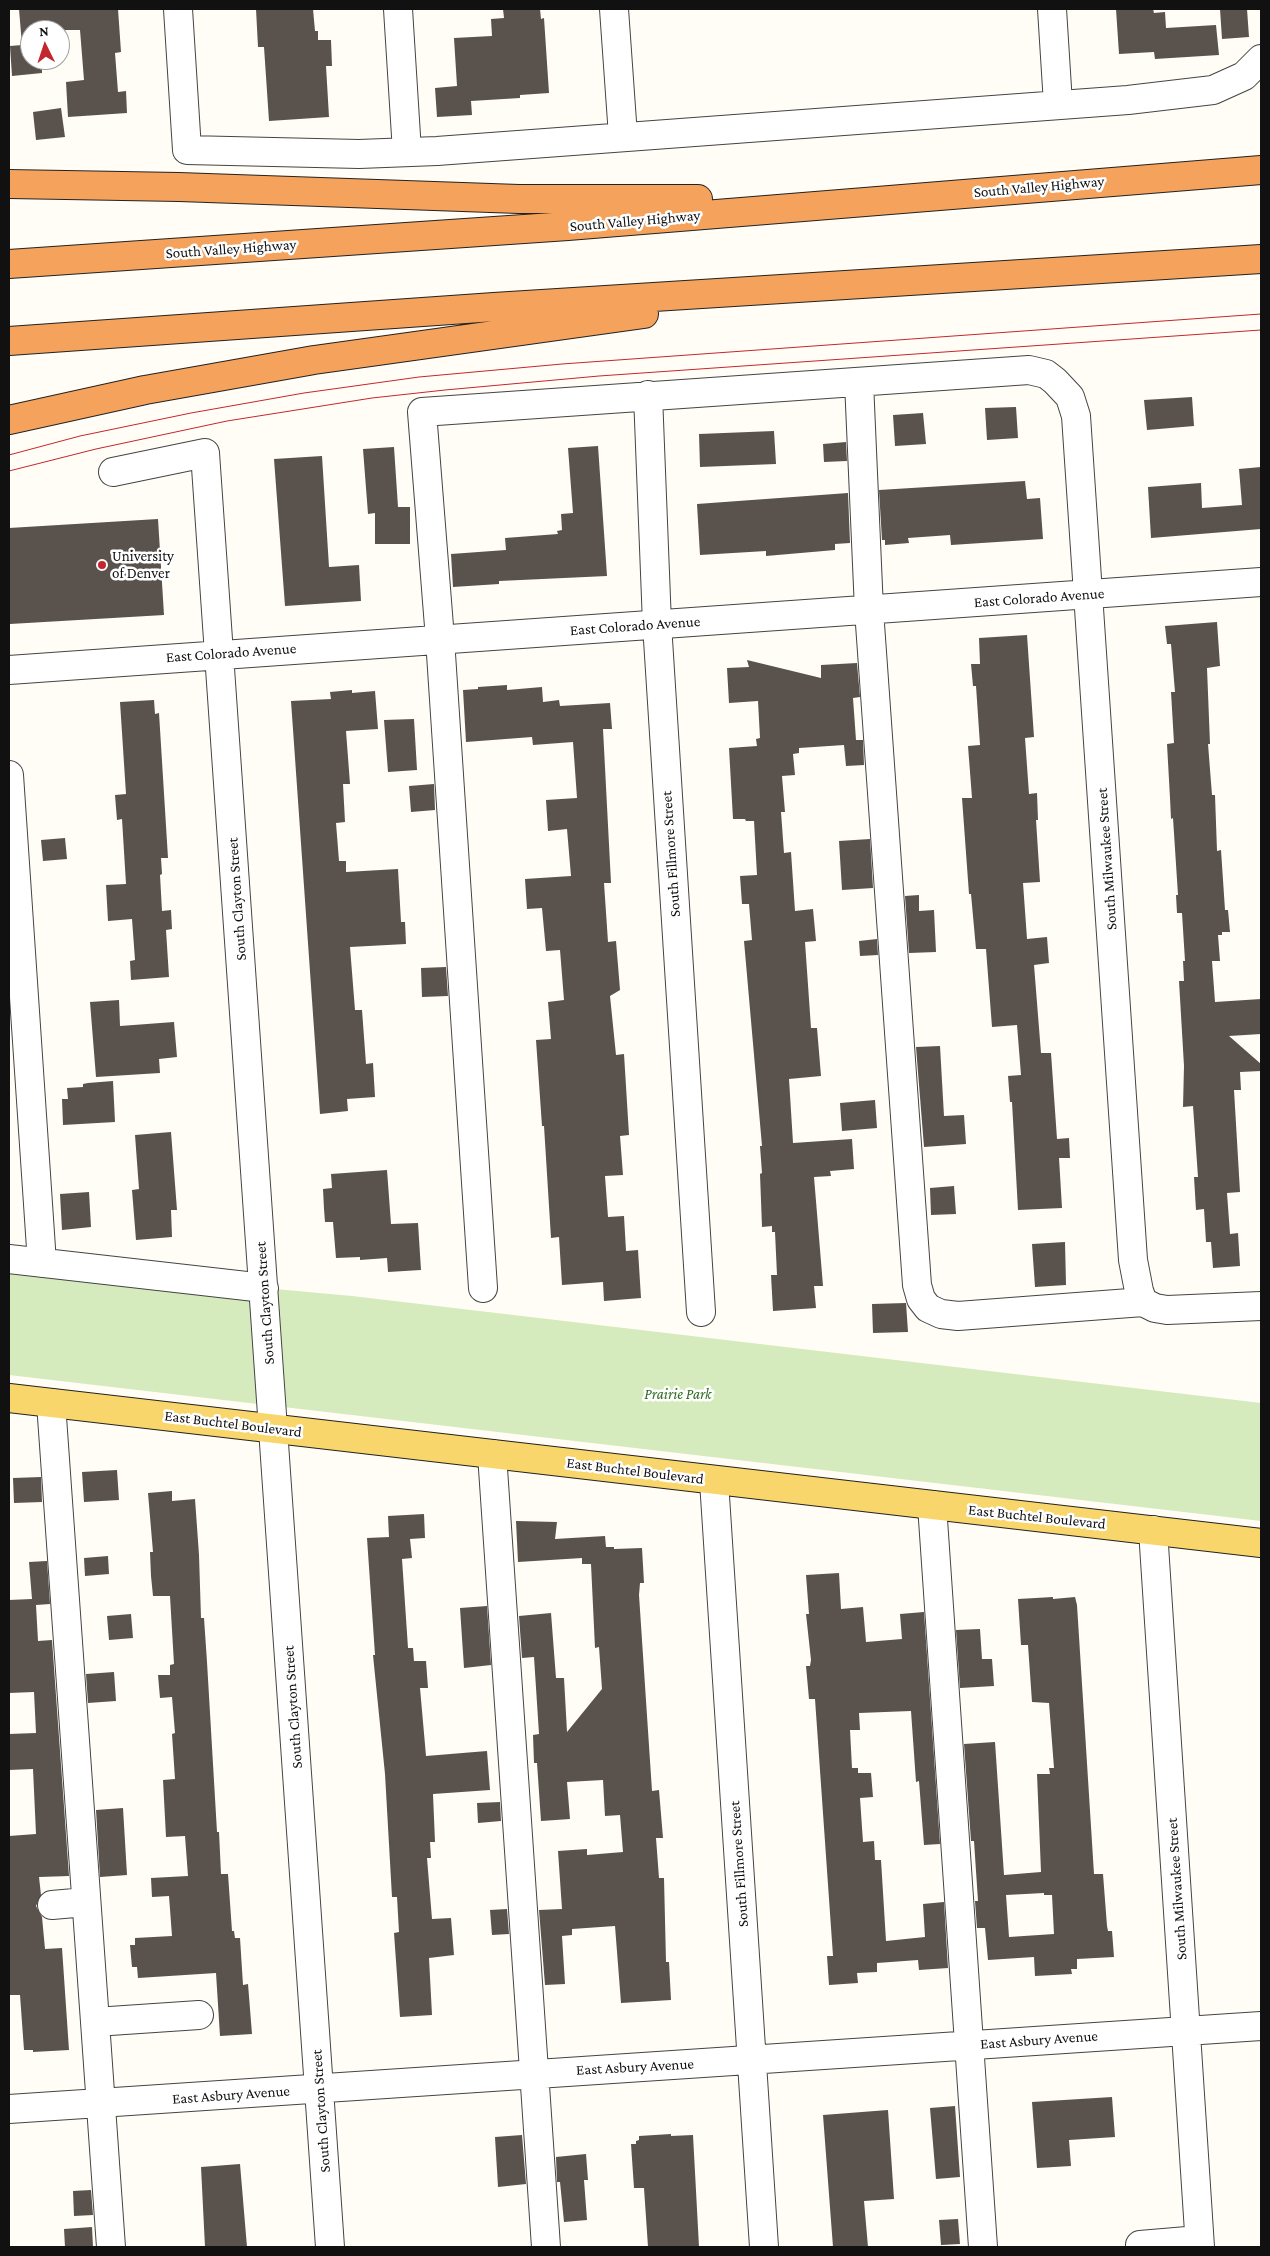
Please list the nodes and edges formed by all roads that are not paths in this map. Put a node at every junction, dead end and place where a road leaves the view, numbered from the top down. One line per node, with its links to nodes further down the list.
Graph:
1 (178, 9): 8 (street)
2 (398, 9): 8 (street)
3 (614, 9): 7 (street)
4 (1052, 9): 6 (street)
5 (1261, 58): 6 (street)
6 (1058, 104): 7 (street)
7 (623, 136): 8 (street)
8 (407, 152)
9 (1261, 170): 11 (highway, South Valley Highway)
10 (9, 184): 11 (highway)
11 (945, 195): 13 (highway, South Valley Highway)
12 (1261, 259): 14 (highway)
13 (9, 264)
14 (893, 282): 15 (highway); 18 (highway)
15 (9, 341)
16 (859, 382): 17 (street, South Milwaukee Street); 21 (street, South Milwaukee Street); 22 (street)
17 (648, 395): 23 (street, South Fillmore Street); 24 (street, South Milwaukee Street)
18 (9, 420)
19 (113, 472): 25 (street, South Clayton Street)
20 (1261, 582): 21 (street, East Colorado Avenue)
21 (1090, 595): 22 (street, East Colorado Avenue); 32 (street, South Milwaukee Street)
22 (869, 610): 23 (street, East Colorado Avenue); 32 (street)
23 (657, 624): 24 (street, East Colorado Avenue); 34 (street, South Fillmore Street)
24 (440, 639): 25 (street, East Colorado Avenue); 31 (street)
25 (220, 654): 26 (street, East Colorado Avenue); 30 (street, South Clayton Street)
26 (9, 670)
27 (9, 775): 29 (street)
28 (9, 1259): 29 (street)
29 (42, 1263): 30 (street)
30 (264, 1288): 37 (street, South Clayton Street)
31 (484, 1288)
32 (1143, 1302): 33 (street)
33 (1261, 1306)
34 (701, 1312)
35 (9, 1398): 36 (main road, East Buchtel Boulevard)
36 (51, 1403): 37 (main road, East Buchtel Boulevard); 43 (street)
37 (273, 1429): 38 (main road, East Buchtel Boulevard); 52 (street, South Clayton Street)
38 (492, 1454): 39 (main road, East Buchtel Boulevard); 51 (street)
39 (714, 1481): 40 (main road, East Buchtel Boulevard); 50 (street, South Fillmore Street)
40 (932, 1505): 41 (main road, East Buchtel Boulevard); 49 (street)
41 (1153, 1530): 42 (main road, East Buchtel Boulevard); 48 (street, South Milwaukee Street)
42 (1261, 1543)
43 (86, 1902): 44 (street); 46 (street)
44 (52, 1904)
45 (199, 2016): 46 (street)
46 (95, 2022): 53 (street)
47 (1261, 2026): 48 (street, East Asbury Avenue)
48 (1186, 2031): 49 (street, East Asbury Avenue); 55 (street, South Milwaukee Street)
49 (969, 2045): 50 (street, East Asbury Avenue); 61 (street)
50 (752, 2060): 51 (street, East Asbury Avenue); 60 (street, South Fillmore Street)
51 (535, 2073): 52 (street, East Asbury Avenue); 59 (street)
52 (319, 2089): 53 (street, East Asbury Avenue); 58 (street, South Clayton Street)
53 (100, 2103): 54 (street, East Asbury Avenue); 57 (street)
54 (9, 2109)
55 (1199, 2244): 56 (street)
56 (1140, 2245)
57 (110, 2247)
58 (330, 2247)
59 (546, 2247)
60 (764, 2247)
61 (983, 2247)

